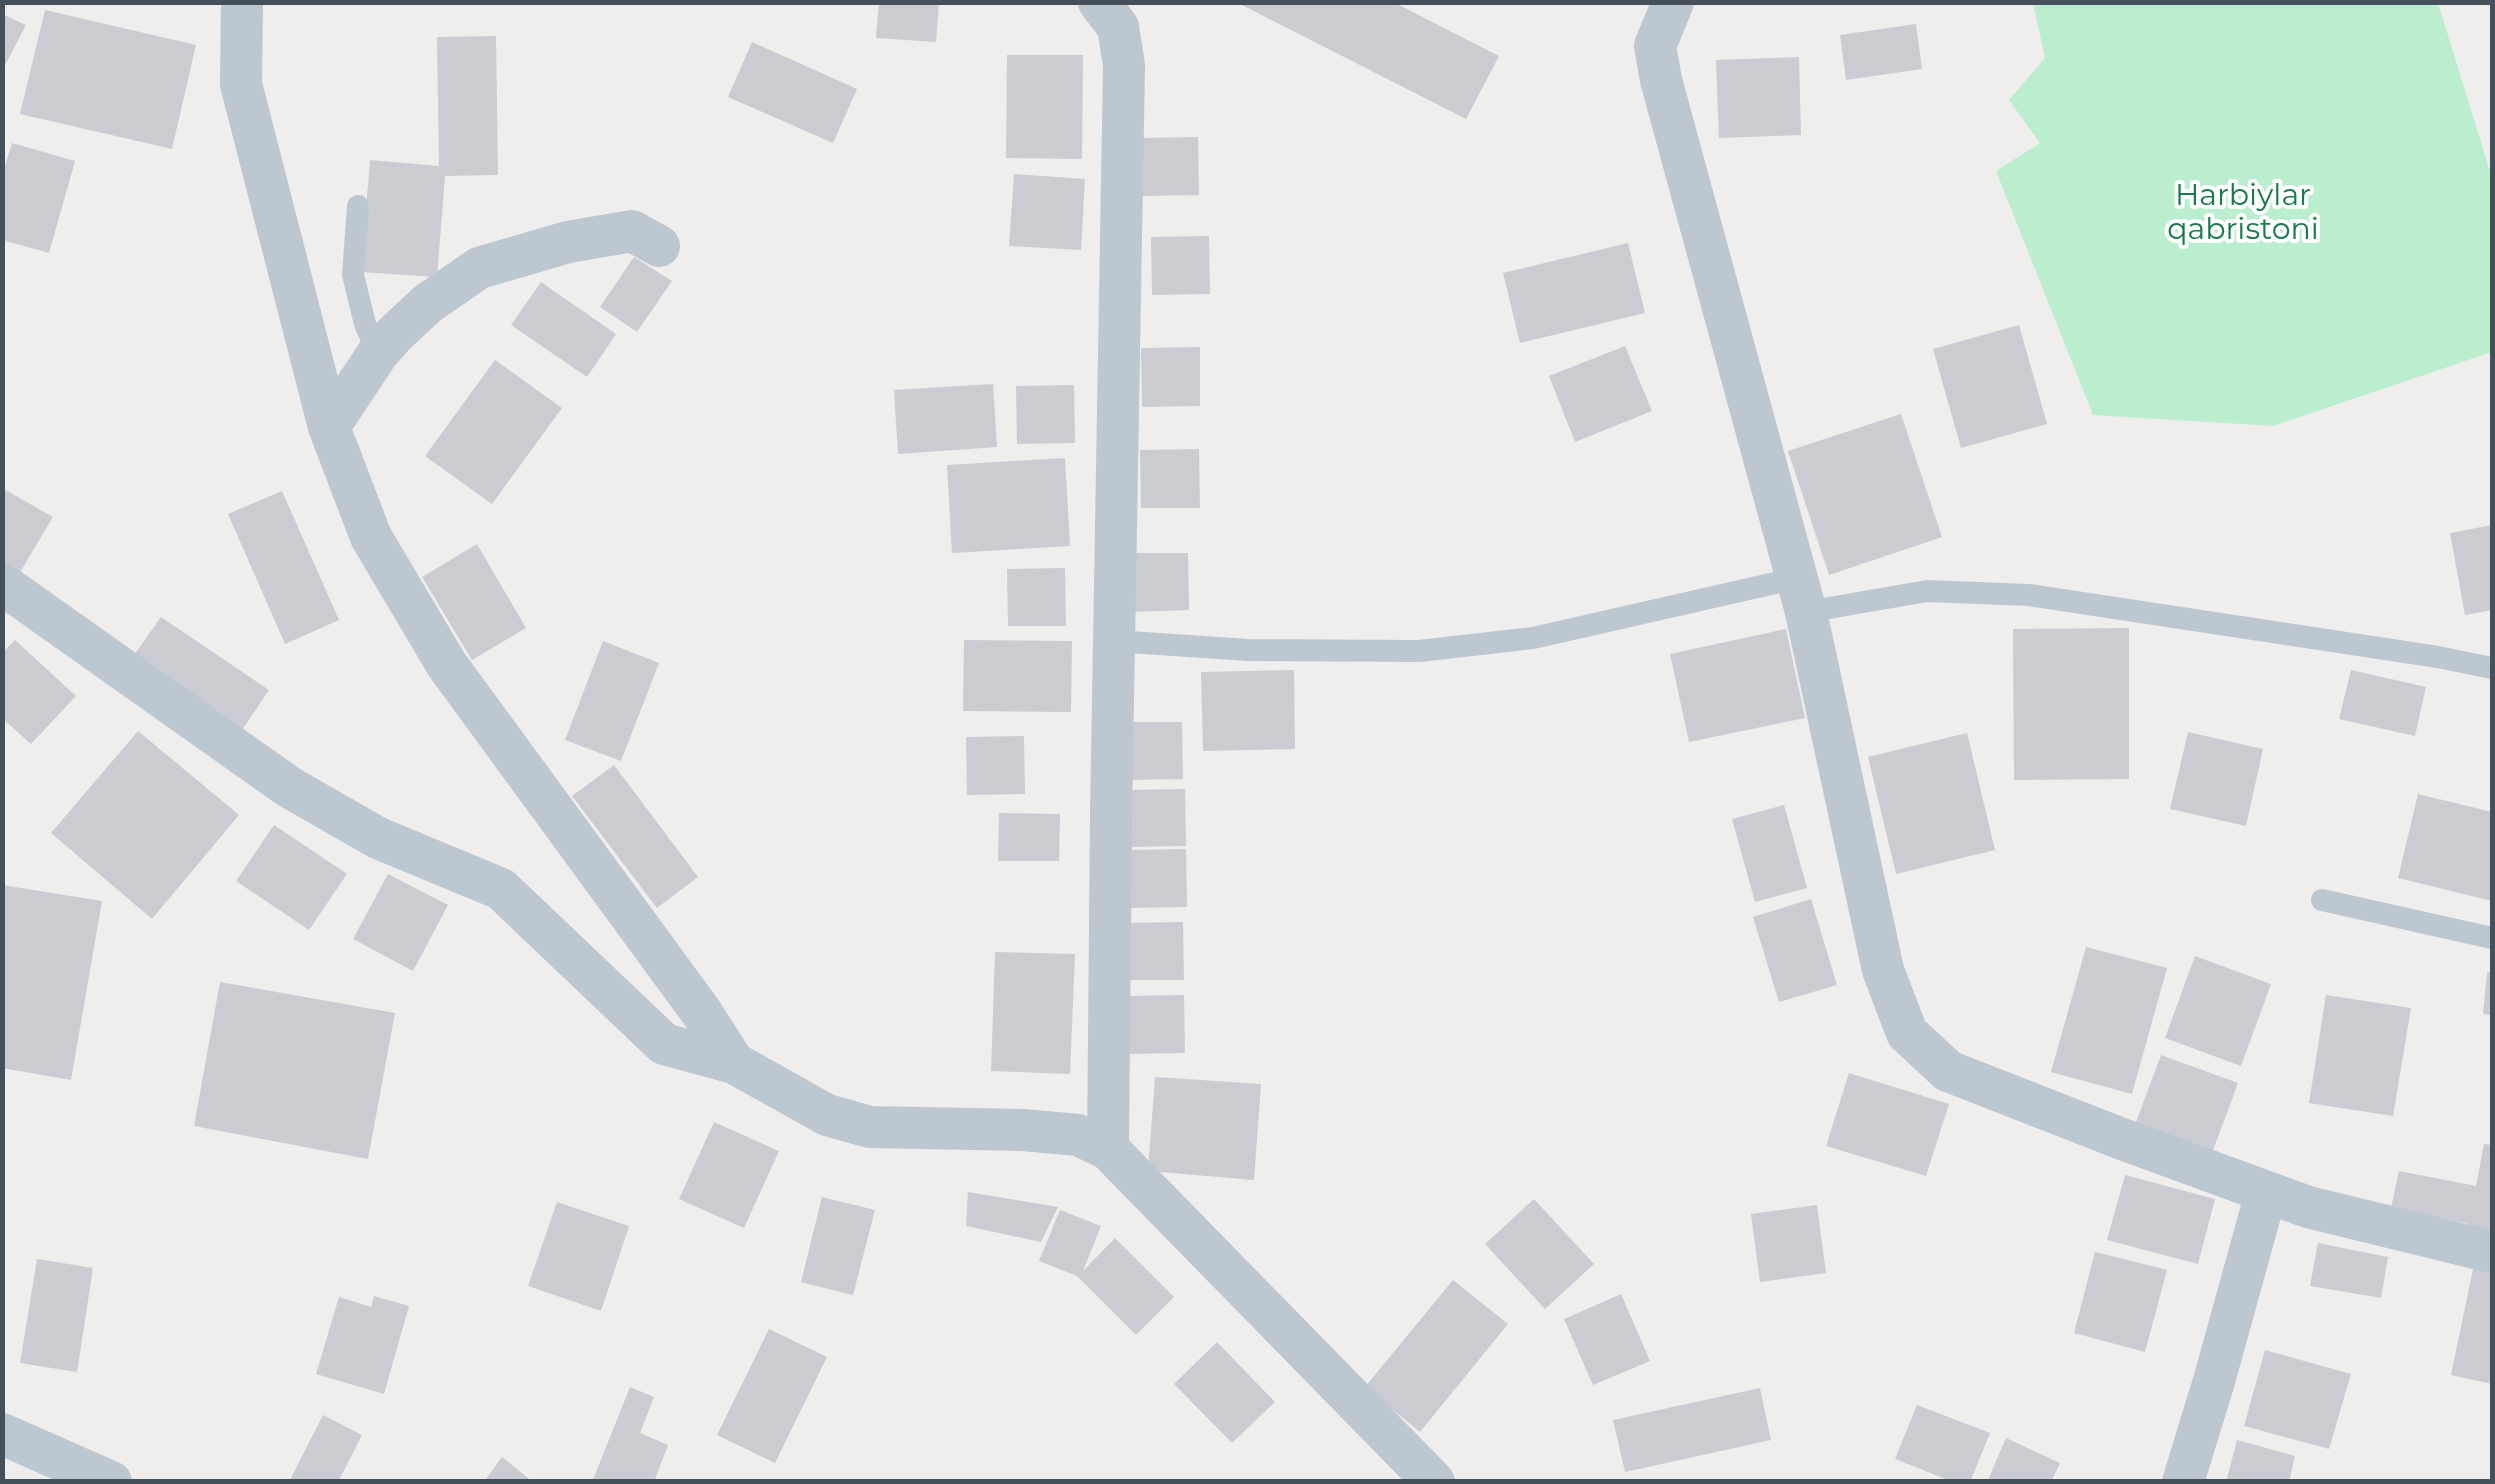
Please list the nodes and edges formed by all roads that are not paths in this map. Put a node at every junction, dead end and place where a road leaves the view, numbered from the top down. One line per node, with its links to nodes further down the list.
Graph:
1 (1099, 2): 10 (street)
2 (1674, 2): 9 (street)
3 (232, 3): 7 (street)
4 (358, 206): 6 (lane)
5 (659, 246): 6 (street)
6 (378, 353): 7 (street)
7 (329, 427): 14 (street)
8 (2, 584): 14 (street)
9 (1801, 595): 10 (lane); 11 (lane); 16 (street)
10 (1114, 641): 15 (street)
11 (2492, 668)
12 (2322, 900): 13 (lane)
13 (2492, 938)
14 (734, 1064): 15 (street)
15 (1108, 1150): 20 (street)
16 (2266, 1193): 17 (street); 21 (street)
17 (2492, 1252)
18 (2, 1434): 19 (street)
19 (110, 1482)
20 (1434, 1482)
21 (2183, 1482)

